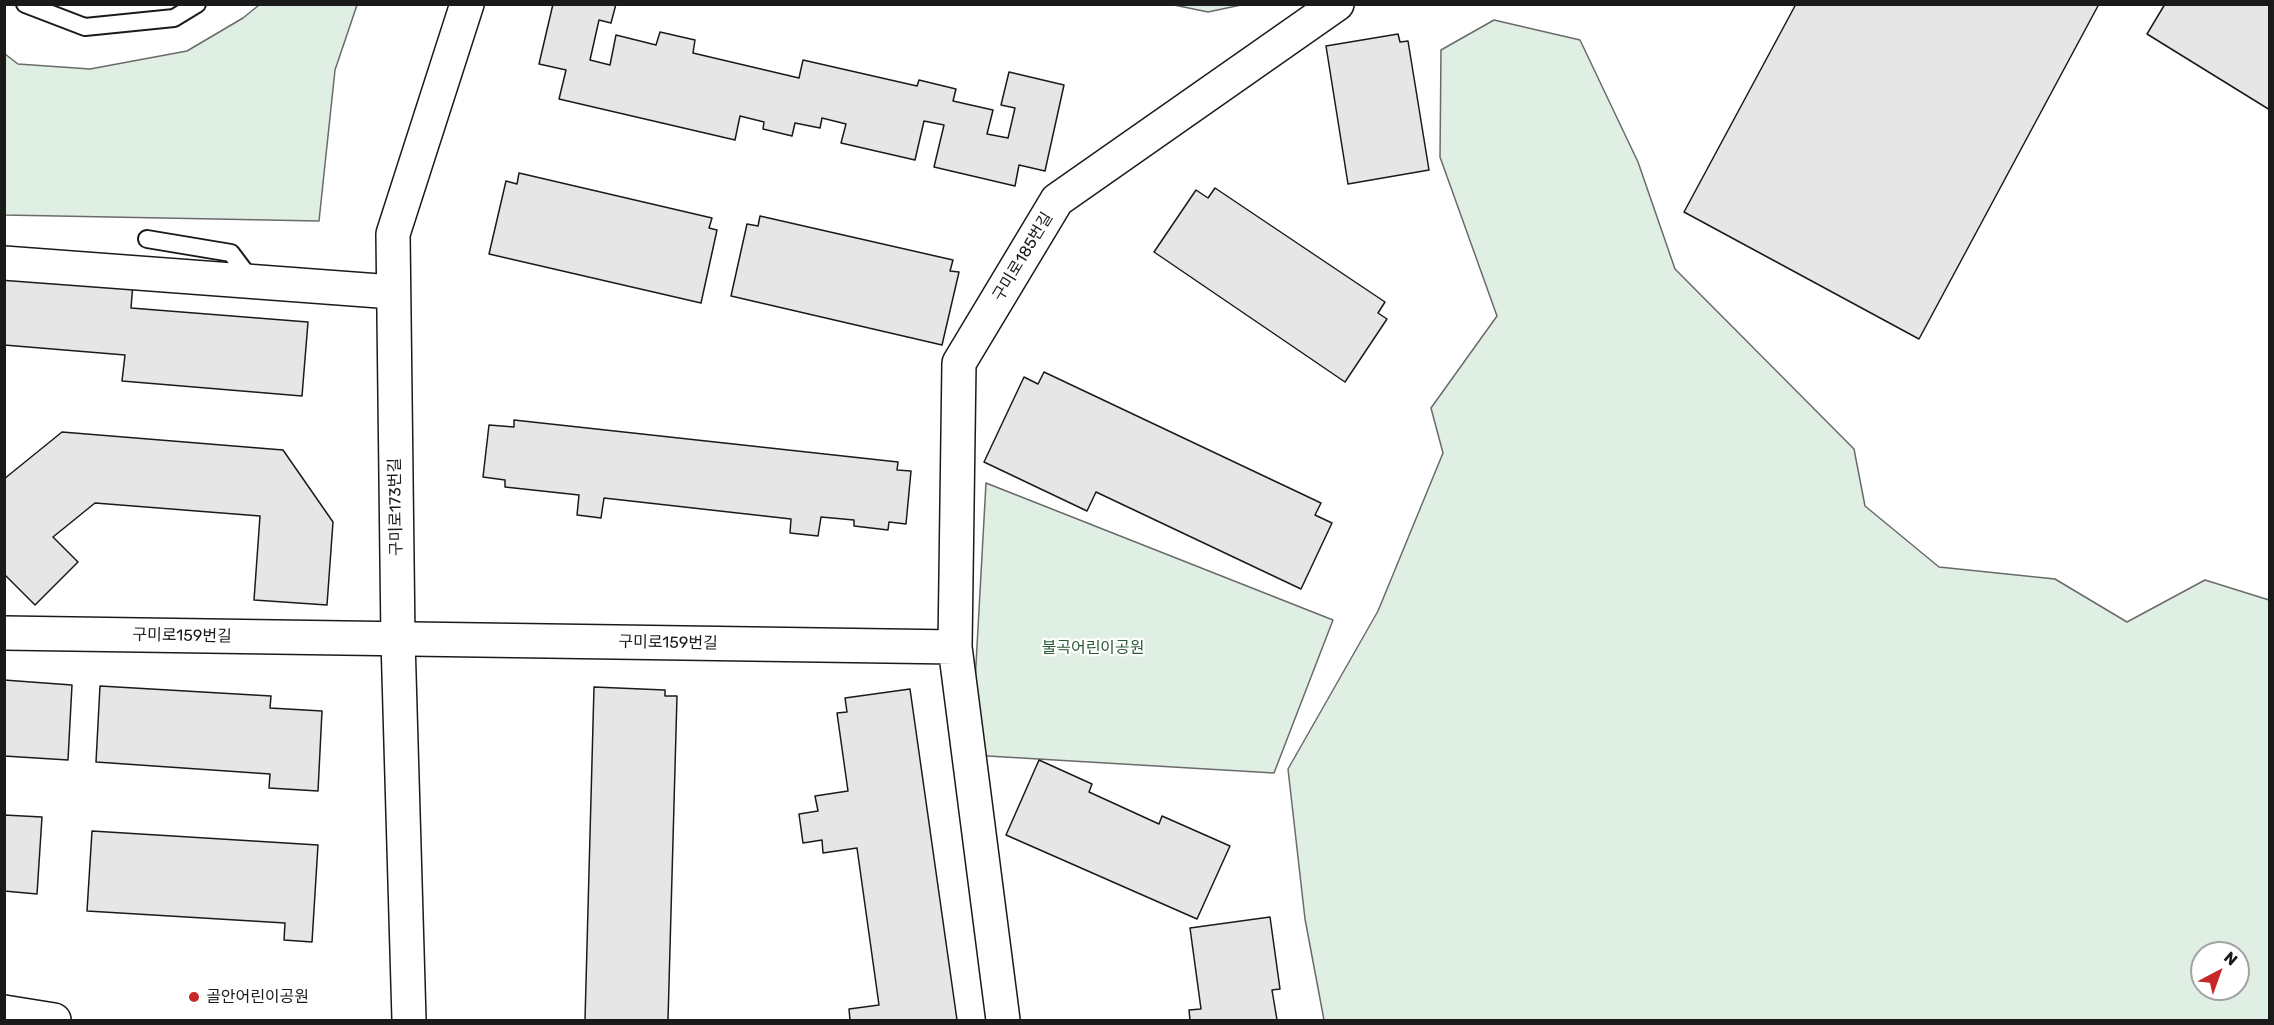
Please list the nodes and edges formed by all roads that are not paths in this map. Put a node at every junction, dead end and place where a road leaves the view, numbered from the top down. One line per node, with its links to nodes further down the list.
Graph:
1 (25, 4): 2 (lane)
2 (197, 4)
3 (467, 4): 8 (street, 구미로173번길)
4 (1337, 4): 11 (street, 구미로185번길)
5 (147, 239): 7 (lane)
6 (4, 263): 7 (street)
7 (252, 282): 8 (street)
8 (393, 292): 10 (street, 구미로173번길)
9 (4, 633): 10 (street, 구미로159번길)
10 (398, 640): 11 (street, 구미로159번길); 14 (street, 구미로173번길)
11 (955, 647): 15 (street)
12 (4, 1012): 13 (street)
13 (54, 1020)
14 (409, 1020)
15 (1003, 1020)

